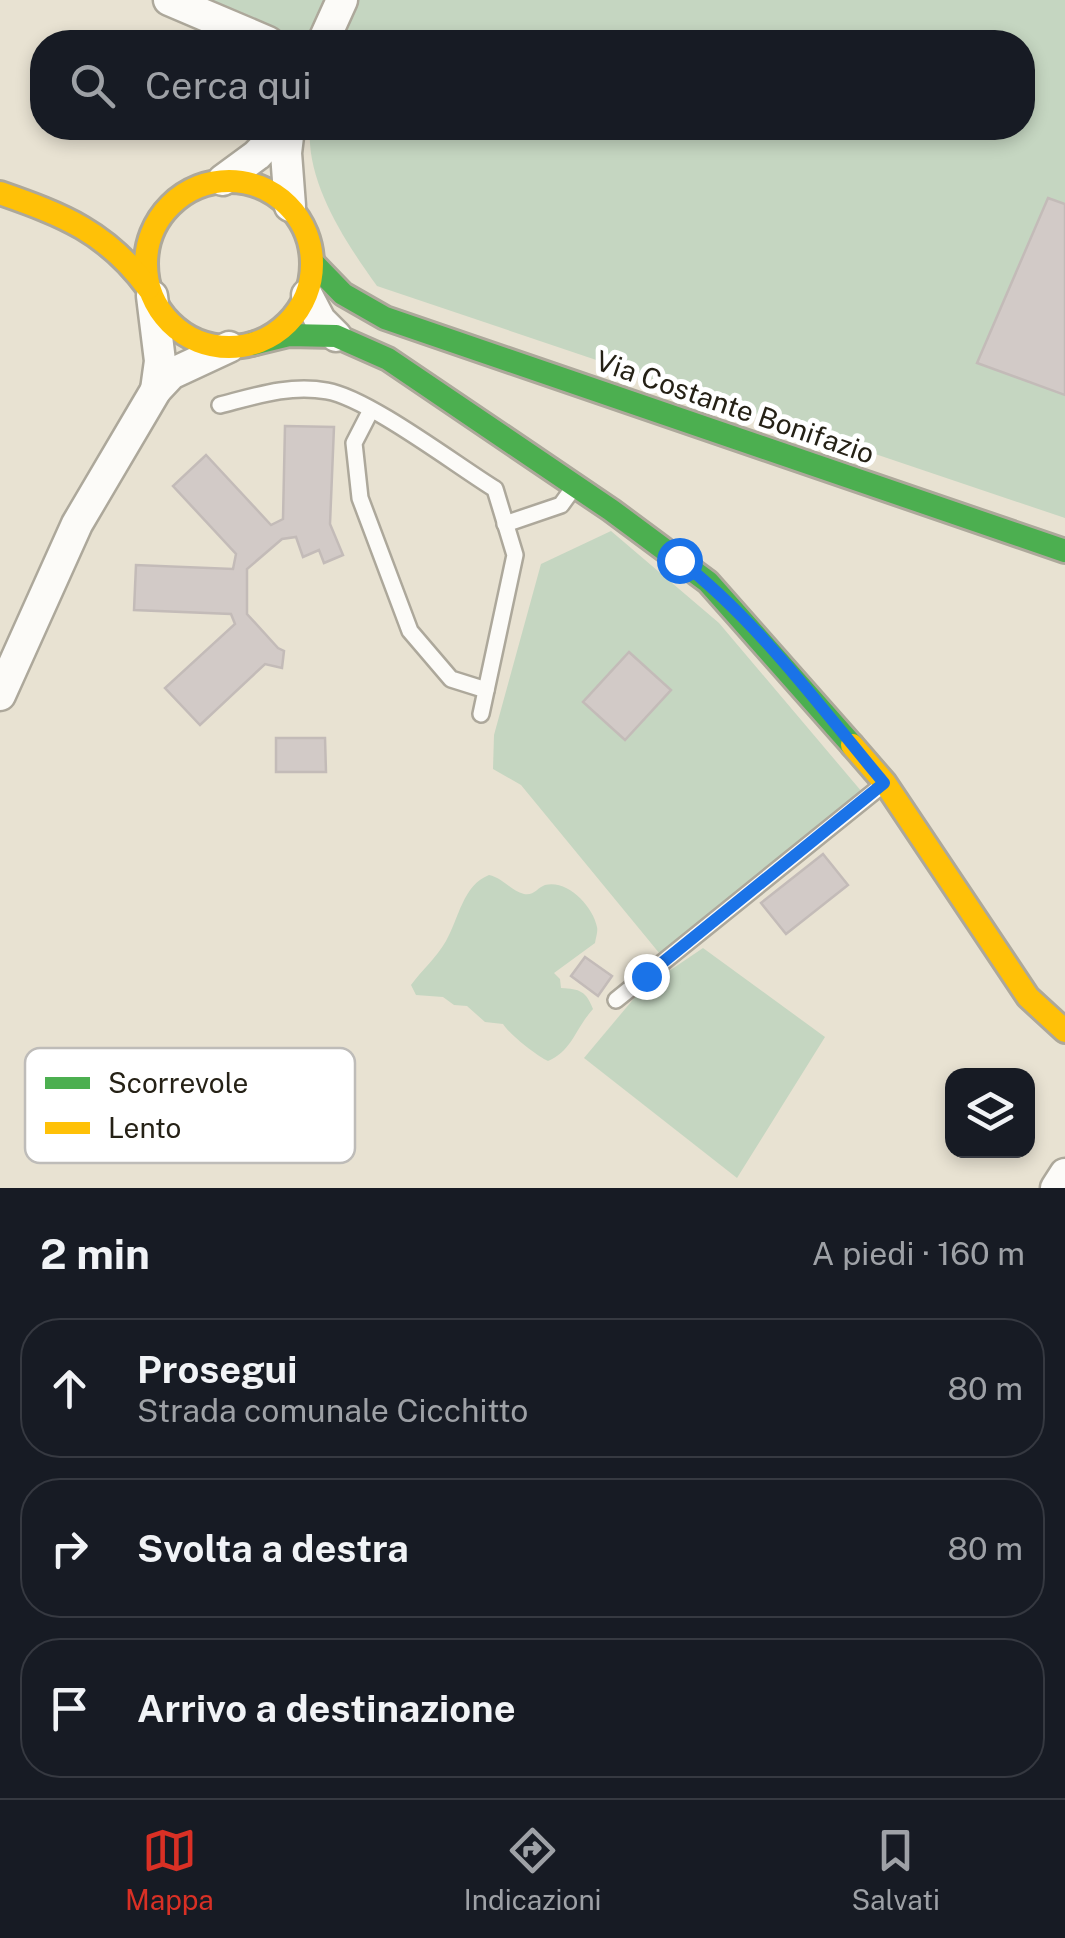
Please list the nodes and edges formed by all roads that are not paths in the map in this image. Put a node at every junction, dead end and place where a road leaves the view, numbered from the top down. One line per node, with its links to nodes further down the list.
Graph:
1 (169, 0): 3 (street)
2 (342, 0): 4 (street)
3 (240, 30)
4 (329, 30)
5 (273, 140): 7 (street)
6 (286, 140): 10 (street)
7 (223, 180): 9 (main road); 10 (main road)
8 (0, 194): 11 (main road)
9 (171, 203): 12 (main road); 15 (main road)
10 (290, 206): 14 (main road)
11 (57, 213): 13 (main road); 15 (main road)
12 (137, 217)
13 (110, 221)
14 (313, 263): 16 (main road); 17 (main road)
15 (150, 292): 18 (main road); 19 (street)
16 (321, 317): 17 (main road); 18 (main road); 18 (main road); 22 (main road)
17 (385, 318): 24 (main road, Via Costante Bonifazio)
18 (251, 342): 19 (street)
19 (156, 390): 26 (street)
20 (220, 405): 21 (lane)
21 (371, 410): 23 (lane); 25 (lane)
22 (575, 486): 23 (lane); 28 (main road)
23 (506, 524): 25 (lane)
24 (1065, 551)
25 (486, 690): 27 (lane)
26 (0, 695)
27 (481, 714)
28 (884, 783): 29 (lane); 30 (main road)
29 (616, 1000)
30 (1065, 1031)
31 (1065, 1174): 32 (street)
32 (1056, 1188)

